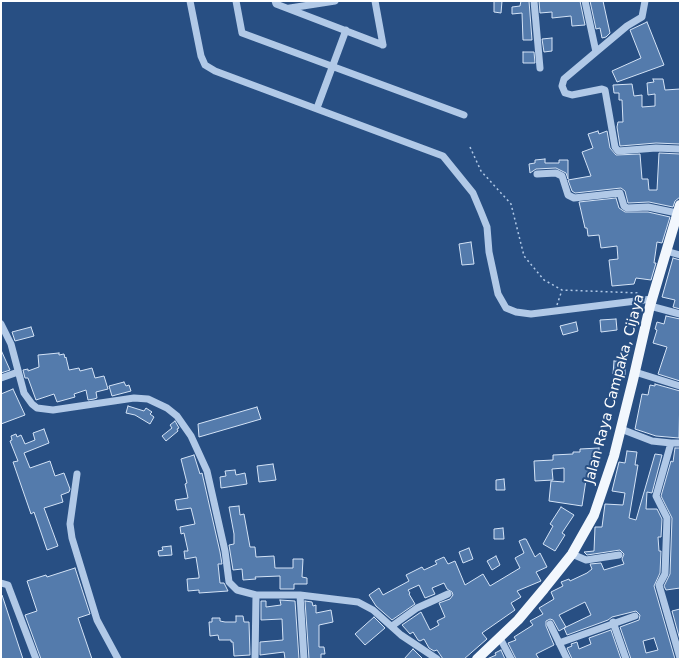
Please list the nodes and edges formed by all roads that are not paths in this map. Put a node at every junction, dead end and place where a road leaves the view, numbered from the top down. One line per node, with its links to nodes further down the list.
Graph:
1 (190, 1): 14 (street)
2 (236, 1): 12 (street)
3 (276, 1): 9 (street)
4 (335, 1): 9 (street)
5 (375, 1): 10 (street)
6 (534, 1): 13 (street)
7 (585, 1): 11 (street)
8 (645, 1): 11 (street)
9 (288, 9): 10 (street)
10 (346, 30): 12 (street)
11 (596, 52): 16 (street)
12 (332, 66): 14 (street); 15 (street)
13 (540, 68)
14 (317, 108): 21 (street)
15 (464, 115)
16 (680, 149)
17 (537, 174): 18 (street)
18 (678, 209): 19 (main road, Jalan Raya Campaka, Cijaya)
19 (666, 251): 20 (street); 21 (main road, Jalan Raya Campaka, Cijaya)
20 (680, 255)
21 (652, 300): 22 (street); 25 (main road, Jalan Raya Campaka, Cijaya)
22 (680, 314)
23 (1, 324): 24 (street)
24 (18, 372): 26 (street); 36 (street)
25 (635, 372): 27 (street); 28 (main road, Jalan Raya Campaka, Cijaya)
26 (1, 378)
27 (680, 386)
28 (621, 429): 29 (street); 32 (main road, Jalan Raya Campaka, Cijaya)
29 (671, 443): 30 (street); 44 (street)
30 (680, 443)
31 (77, 474): 46 (street)
32 (572, 554): 33 (street); 42 (main road, Jalan Raya Campaka, Cijaya)
33 (619, 555)
34 (1, 583): 45 (street)
35 (448, 594): 41 (street)
36 (256, 595): 37 (street); 47 (street)
37 (300, 595): 41 (street); 48 (street)
38 (635, 616): 39 (street)
39 (613, 622): 43 (street); 53 (street)
40 (550, 624): 43 (street)
41 (392, 626): 49 (street)
42 (500, 638): 50 (main road, Jalan Raya Campaka, Cijaya); 51 (street)
43 (559, 643): 52 (street)
44 (680, 658)
45 (36, 659)
46 (118, 659)
47 (255, 659)
48 (304, 659)
49 (437, 659)
50 (477, 659)
51 (512, 659)
52 (567, 659)
53 (626, 659)

